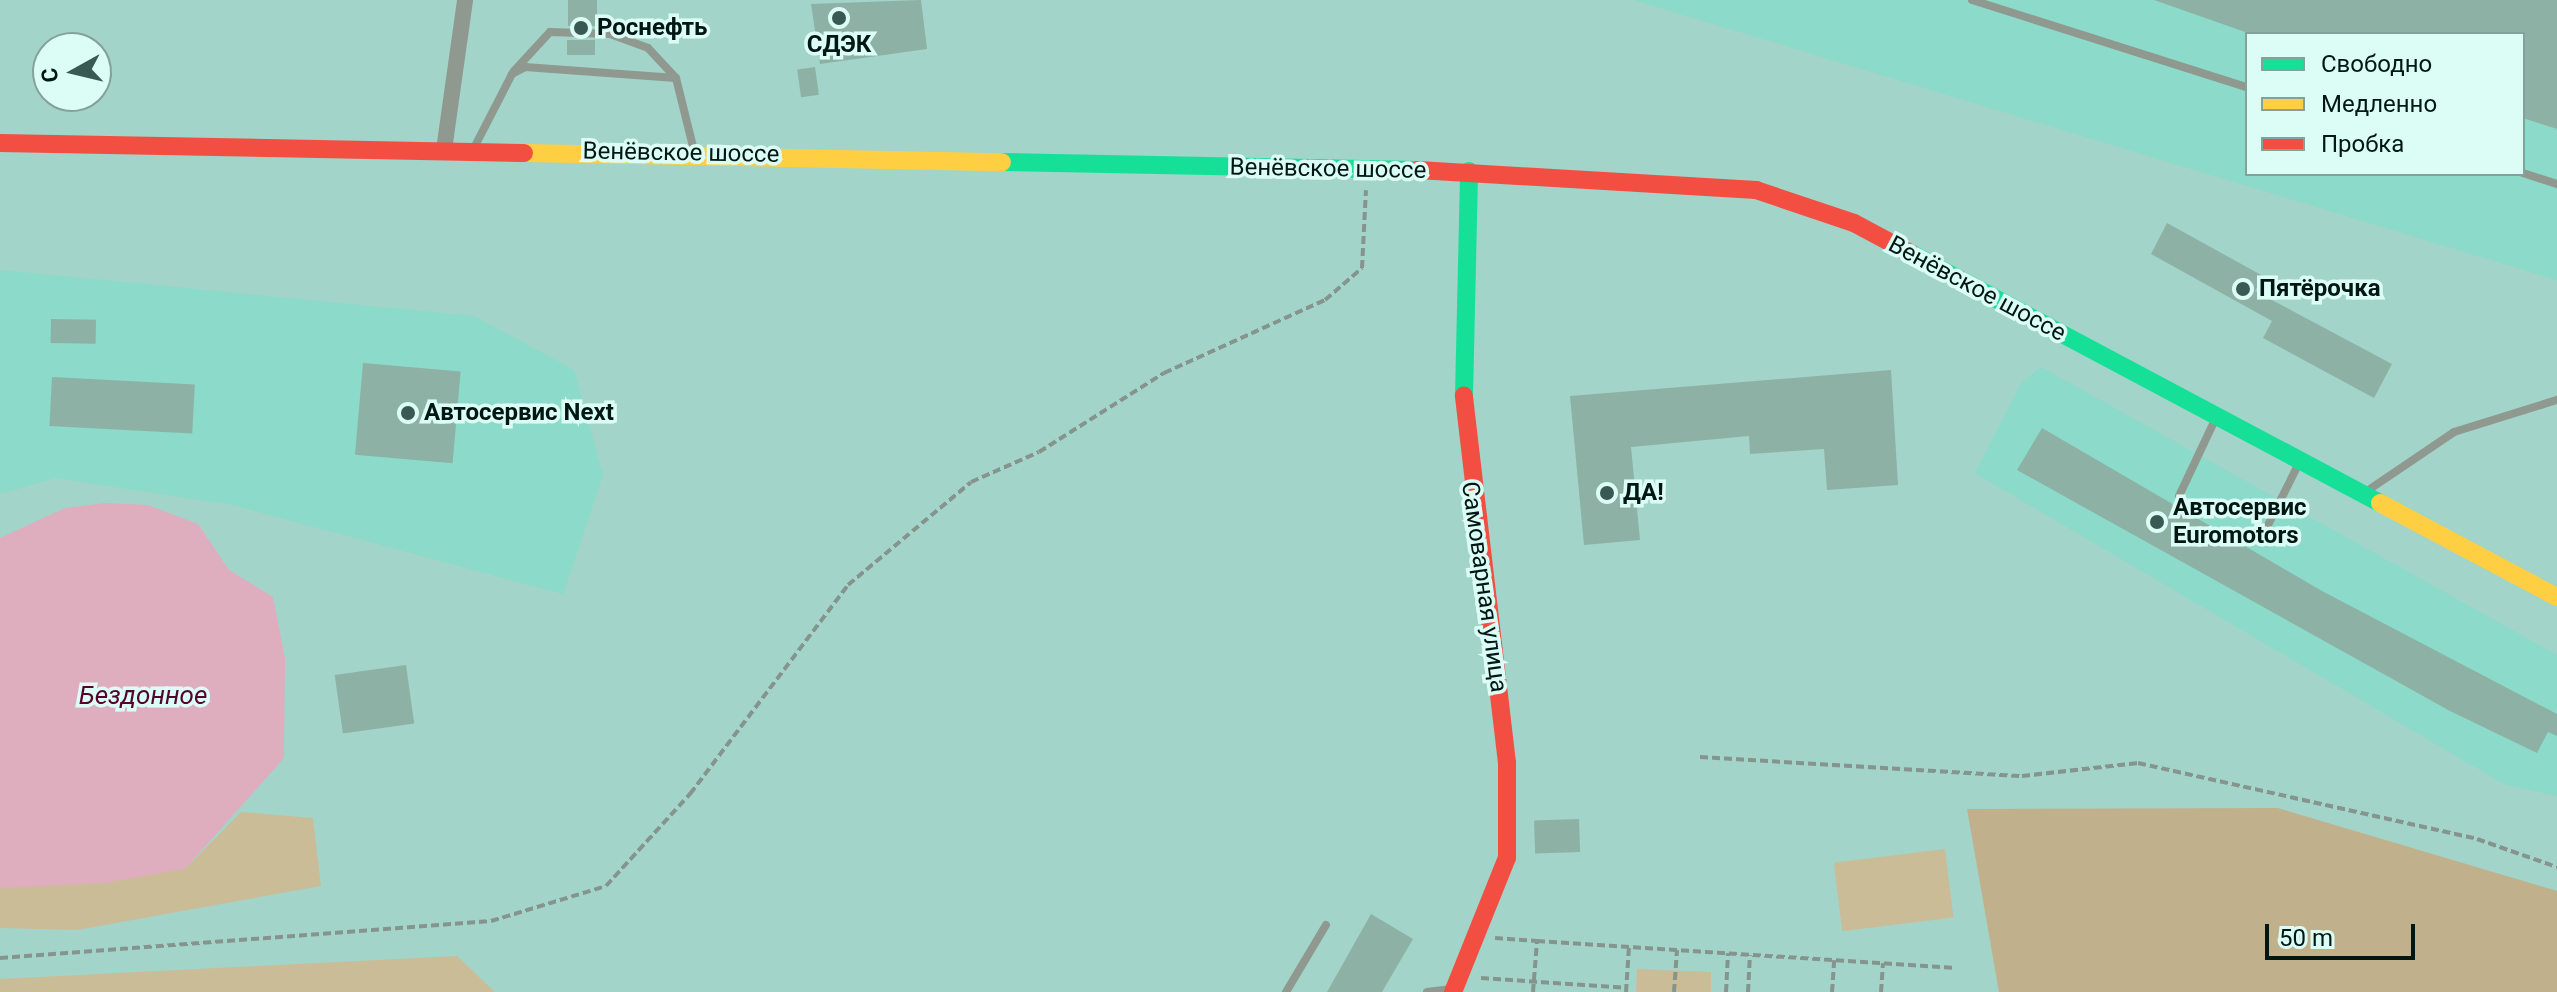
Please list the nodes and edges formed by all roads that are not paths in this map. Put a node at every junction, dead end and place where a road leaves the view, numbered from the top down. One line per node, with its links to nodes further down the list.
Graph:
1 (465, 0): 7 (street)
2 (1972, 0): 5 (lane)
3 (512, 74): 4 (lane); 4 (lane); 8 (lane)
4 (676, 78): 9 (lane)
5 (2245, 86)
6 (0, 143): 7 (main road, Венёвское шоссе)
7 (444, 150): 8 (main road, Венёвское шоссе)
8 (473, 150): 9 (main road, Венёвское шоссе)
9 (694, 152): 10 (main road, Венёвское шоссе)
10 (1469, 171): 14 (main road, Венёвское шоссе); 21 (main road, Самоварная улица)
11 (2525, 174): 12 (lane)
12 (2557, 184)
13 (2557, 400): 16 (lane)
14 (2217, 416): 15 (main road, Венёвское шоссе); 17 (lane)
15 (2300, 461): 16 (main road, Венёвское шоссе); 18 (lane)
16 (2363, 494): 19 (main road, Венёвское шоссе)
17 (2179, 496)
18 (2267, 527)
19 (2557, 597)
20 (1326, 925): 22 (lane)
21 (1456, 986): 23 (lane)
22 (1286, 992)
23 (1427, 992)

